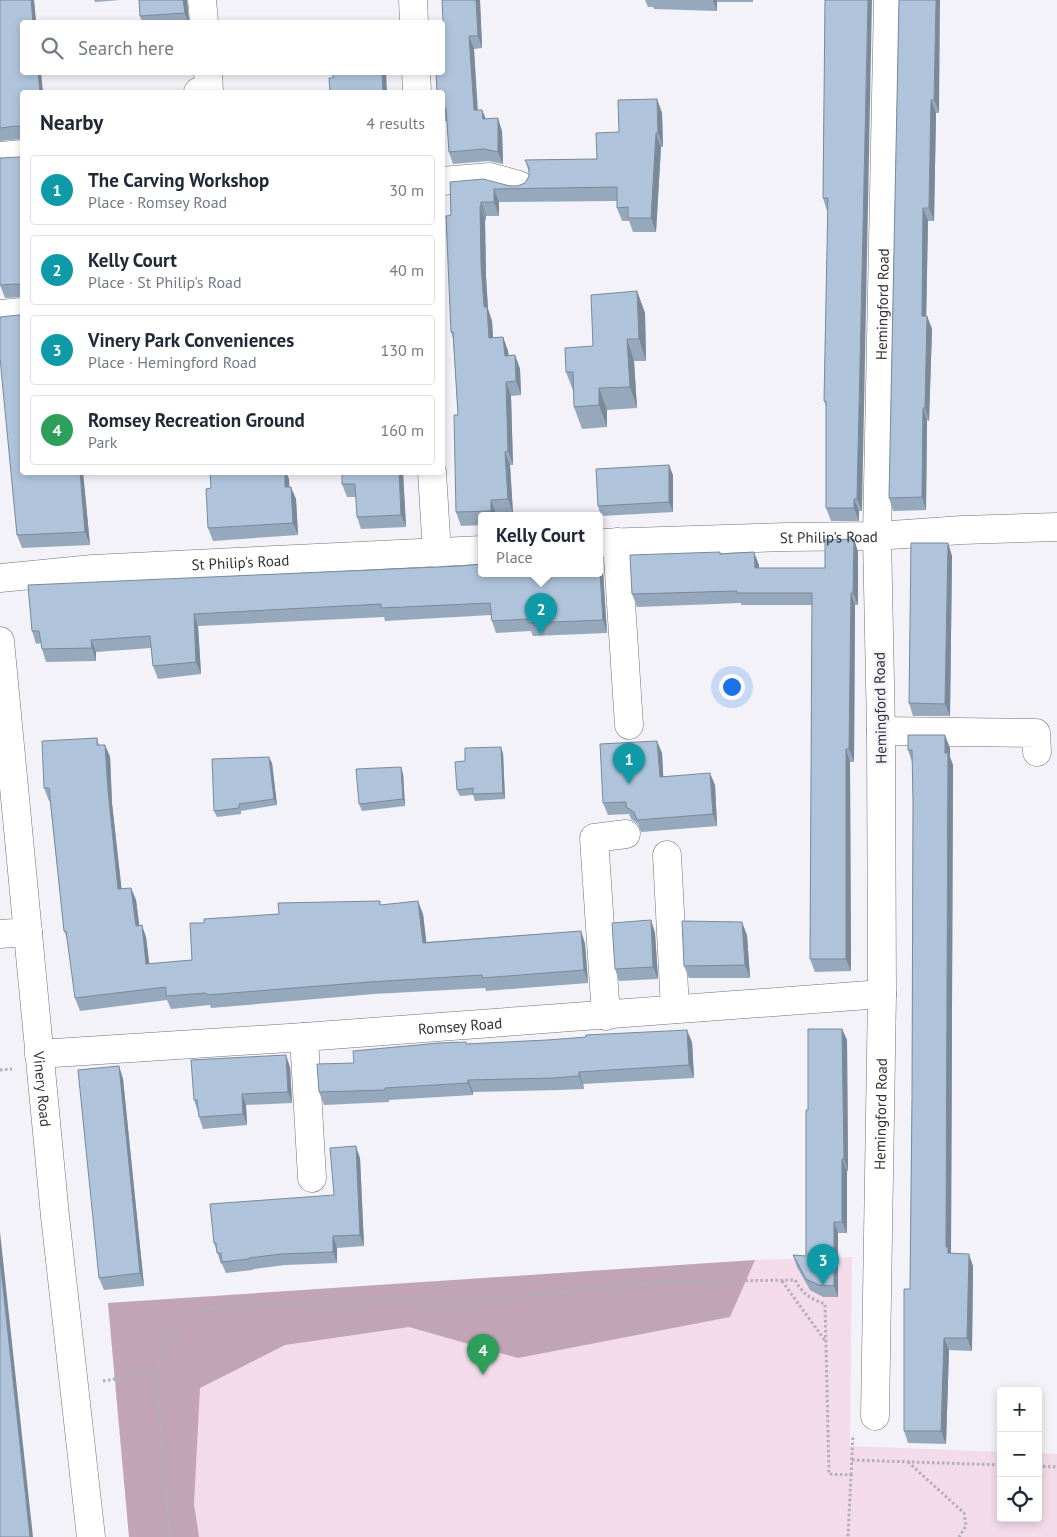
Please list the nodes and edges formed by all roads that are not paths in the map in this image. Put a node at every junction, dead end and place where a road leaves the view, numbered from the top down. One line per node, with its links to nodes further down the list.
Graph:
1 (202, 0): 4 (street)
2 (413, 0): 5 (street)
3 (888, 0): 17 (street, Hemingford Road)
4 (204, 20)
5 (414, 20)
6 (208, 75): 8 (street)
7 (416, 75): 9 (street)
8 (209, 90)
9 (417, 90)
10 (20, 154): 11 (street)
11 (0, 156)
12 (445, 180): 13 (street)
13 (519, 185)
14 (20, 312): 15 (street)
15 (0, 314)
16 (432, 475): 21 (street)
17 (878, 526): 18 (street, St Philip's Road); 19 (street, St Philip's Road); 25 (street, Hemingford Road)
18 (1057, 526)
19 (608, 543): 24 (street)
20 (478, 550): 21 (street, St Philip's Road)
21 (437, 553): 22 (street, St Philip's Road)
22 (0, 578)
23 (0, 641): 29 (street, Vinery Road)
24 (629, 725)
25 (881, 731): 26 (street); 31 (street, Hemingford Road)
26 (1037, 752)
27 (626, 834): 33 (street)
28 (667, 855): 32 (street)
29 (28, 932): 30 (street); 35 (street, Vinery Road)
30 (0, 934)
31 (882, 994): 32 (street, Romsey Road); 37 (street, Hemingford Road)
32 (675, 1009): 33 (street, Romsey Road)
33 (606, 1016): 34 (street, Romsey Road)
34 (304, 1037): 35 (street, Romsey Road); 36 (street)
35 (39, 1054): 38 (street, Vinery Road)
36 (312, 1178)
37 (875, 1416)
38 (91, 1537)

